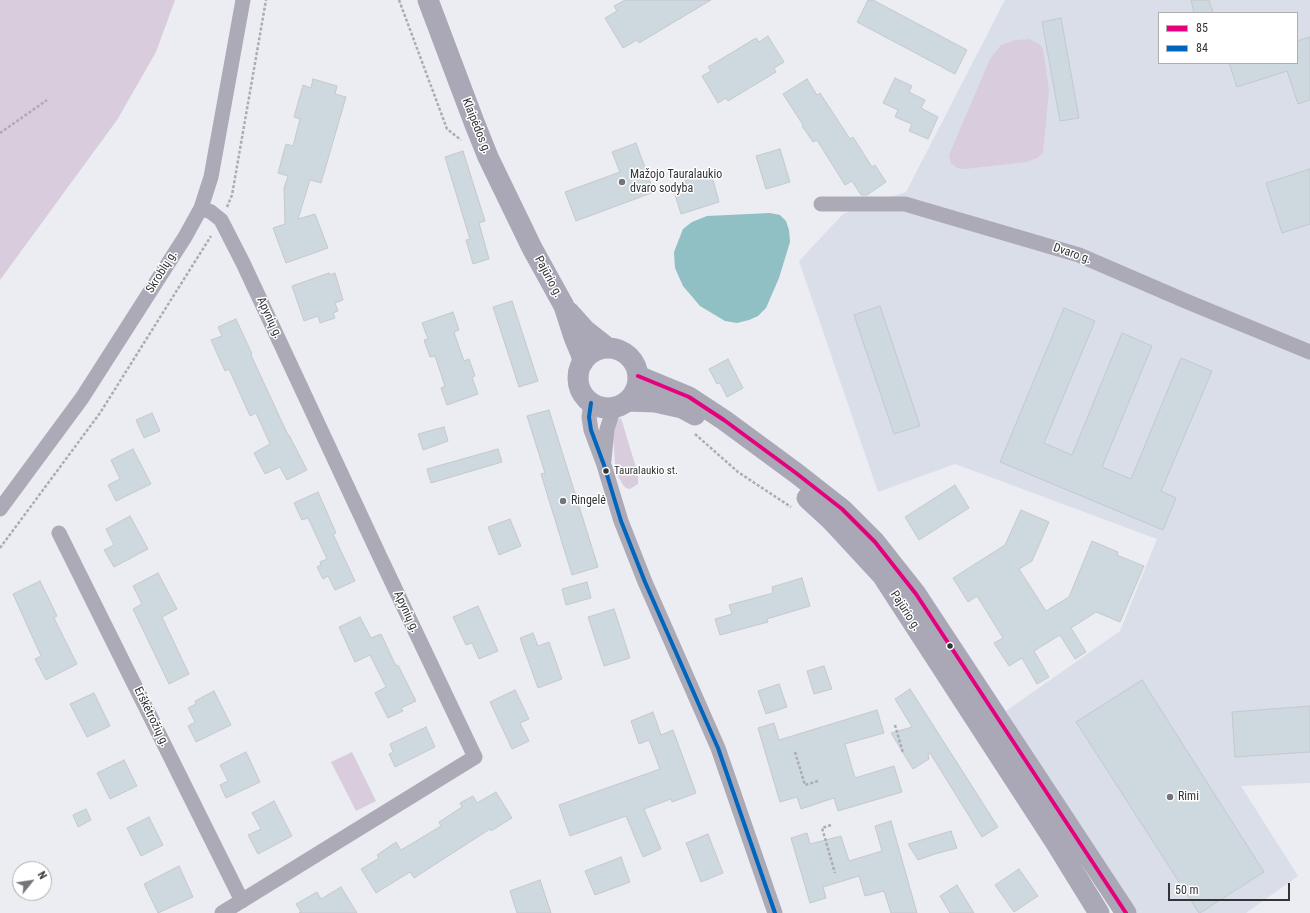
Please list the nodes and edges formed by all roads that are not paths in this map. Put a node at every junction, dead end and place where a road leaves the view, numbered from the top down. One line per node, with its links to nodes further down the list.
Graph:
1 (243, 0): 4 (street, Skroblų g.)
2 (428, 0): 5 (main road, Klaipėdos g.)
3 (821, 204): 8 (street, Dvaro g.)
4 (201, 208): 14 (street, Skroblų g.); 16 (street, Apynių g.)
5 (532, 248): 6 (main road, Pajūrio g.)
6 (564, 306): 7 (main road, Pajūrio g.); 9 (main road, Pajūrio g.)
7 (608, 348): 9 (main road); 10 (main road, Pajūrio g.)
8 (1310, 352)
9 (583, 362): 11 (main road)
10 (638, 376): 12 (main road); 20 (main road, Pajūrio g.)
11 (591, 403): 12 (main road, Pajūrio g.); 13 (street)
12 (621, 404): 13 (street); 19 (main road, Pajūrio g.)
13 (604, 465): 18 (street)
14 (0, 508)
15 (59, 533): 16 (street, Erškėtrožių g.)
16 (242, 901): 17 (street, Apynių g.)
17 (222, 913)
18 (775, 913)
19 (1099, 913)
20 (1126, 913)

